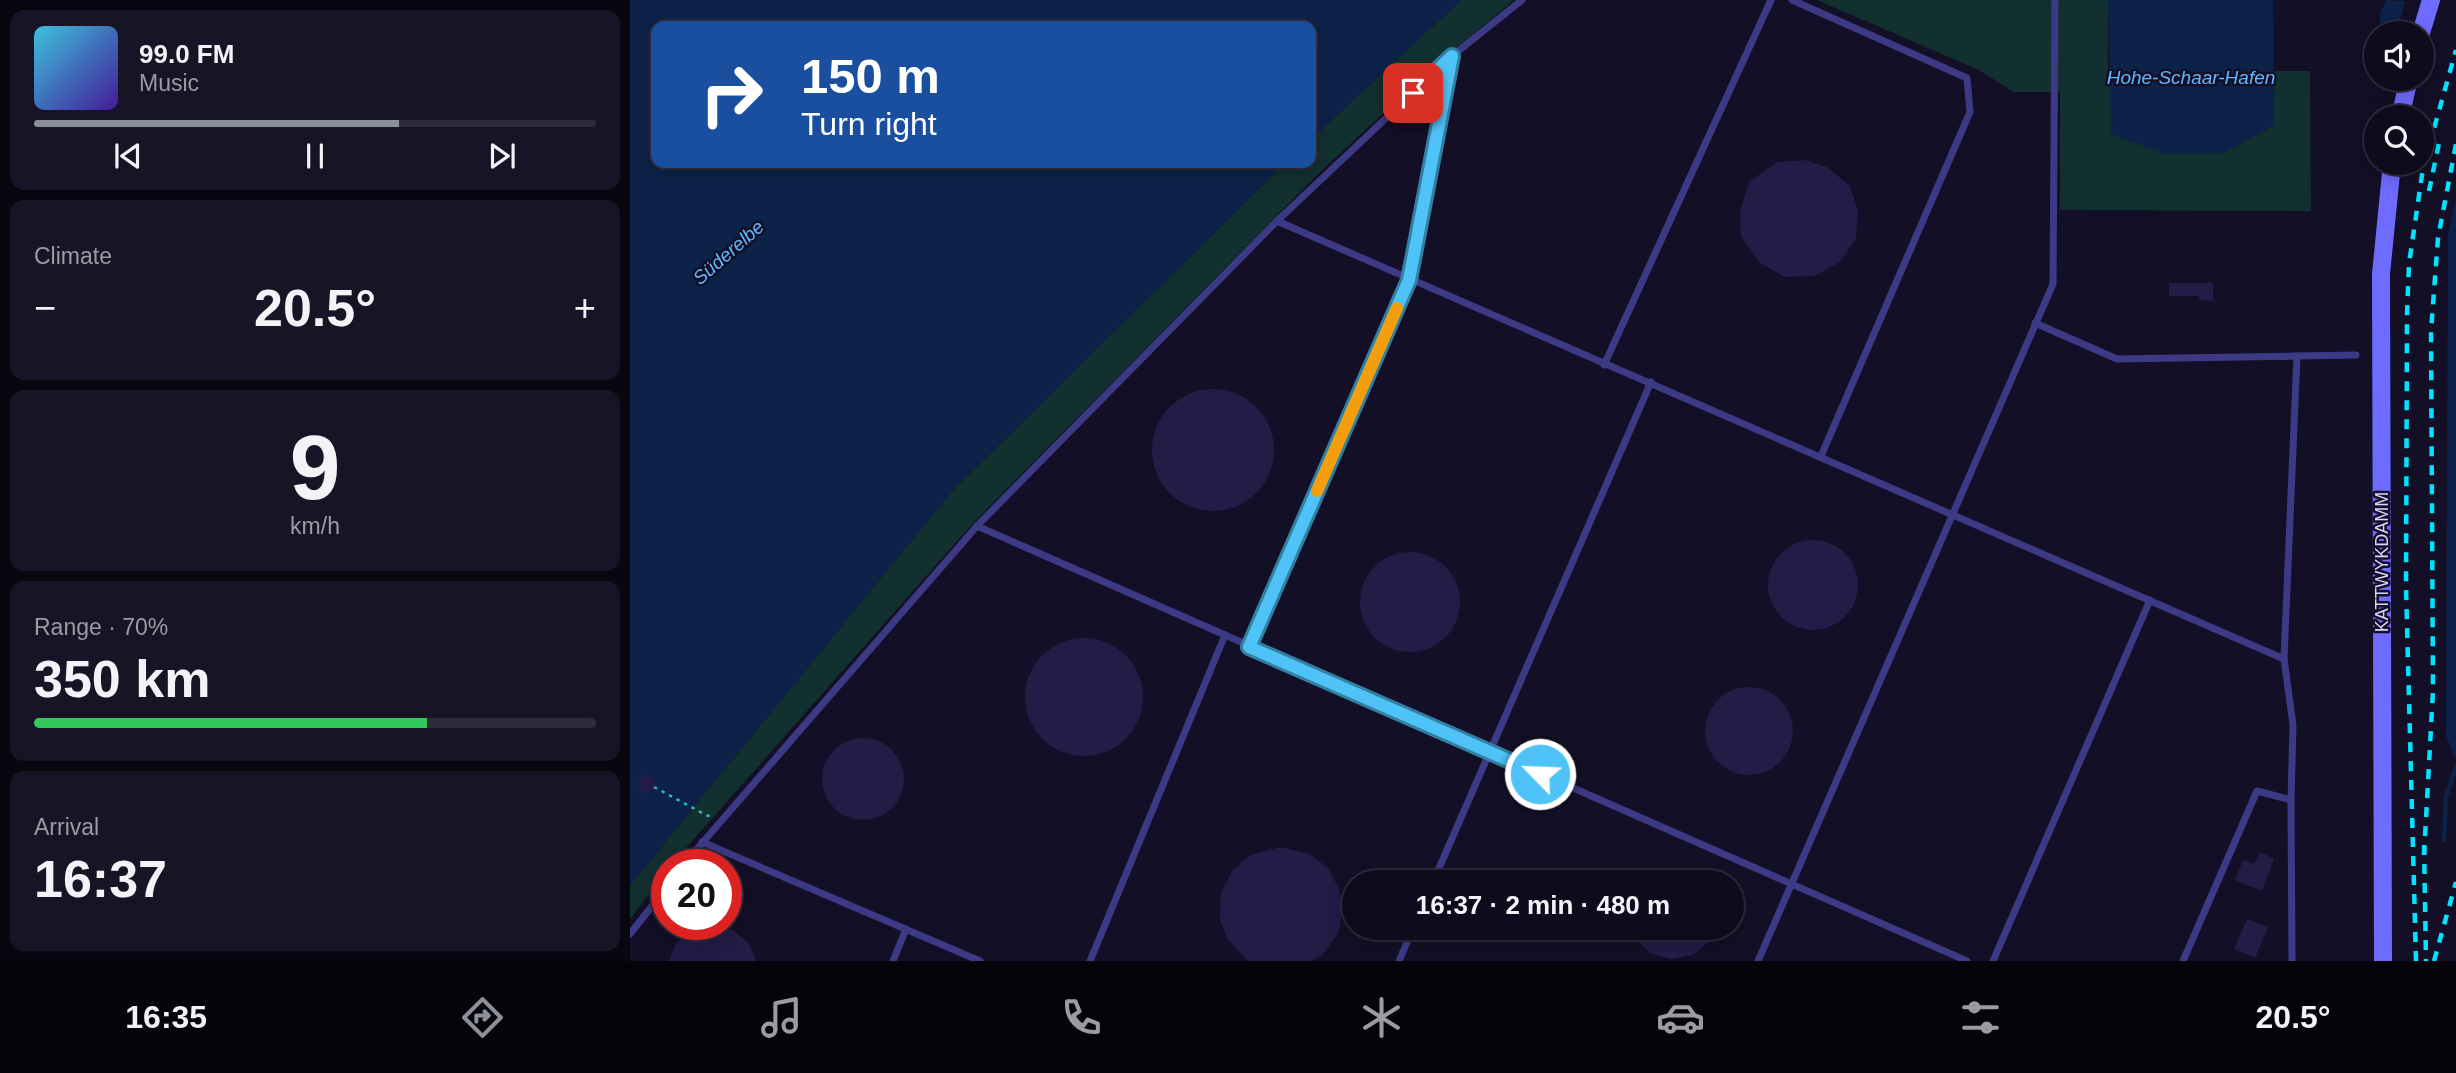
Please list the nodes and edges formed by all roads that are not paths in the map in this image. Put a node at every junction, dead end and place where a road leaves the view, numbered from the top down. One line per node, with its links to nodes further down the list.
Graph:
1 (1522, 0): 7 (lane)
2 (1771, 0): 14 (lane)
3 (1792, 0): 16 (lane)
4 (2055, 0): 11 (lane)
5 (2431, 0): 6 (main road)
6 (2425, 21)
7 (1452, 56): 9 (lane); 10 (lane)
8 (2391, 175): 42 (main road, KATTWYKDAMM)
9 (1277, 221): 10 (lane); 18 (lane)
10 (1409, 280): 14 (lane); 21 (lane)
11 (2035, 323): 13 (lane); 17 (lane)
12 (2357, 355): 13 (lane)
13 (2297, 356): 22 (lane)
14 (1604, 365): 15 (lane)
15 (1651, 382): 16 (lane); 23 (lane)
16 (1821, 456): 17 (lane)
17 (1952, 514): 19 (lane); 28 (lane)
18 (977, 526): 20 (lane); 25 (lane)
19 (2150, 600): 22 (lane); 39 (lane)
20 (1225, 635): 21 (lane); 35 (lane)
21 (1249, 647): 23 (lane)
22 (2284, 659): 24 (lane)
23 (1490, 752): 27 (lane); 28 (lane)
24 (2291, 800): 40 (lane); 41 (lane)
25 (702, 842): 26 (lane); 30 (lane)
26 (696, 849)
27 (1438, 870)
28 (1791, 884): 37 (lane); 38 (lane)
29 (651, 907): 31 (lane)
30 (906, 929): 33 (lane); 34 (lane)
31 (630, 934)
32 (1408, 940): 36 (lane)
33 (893, 961)
34 (980, 961)
35 (1090, 961)
36 (1399, 961)
37 (1758, 961)
38 (1967, 961)
39 (1993, 961)
40 (2183, 961)
41 (2292, 961)
42 (2384, 961)

